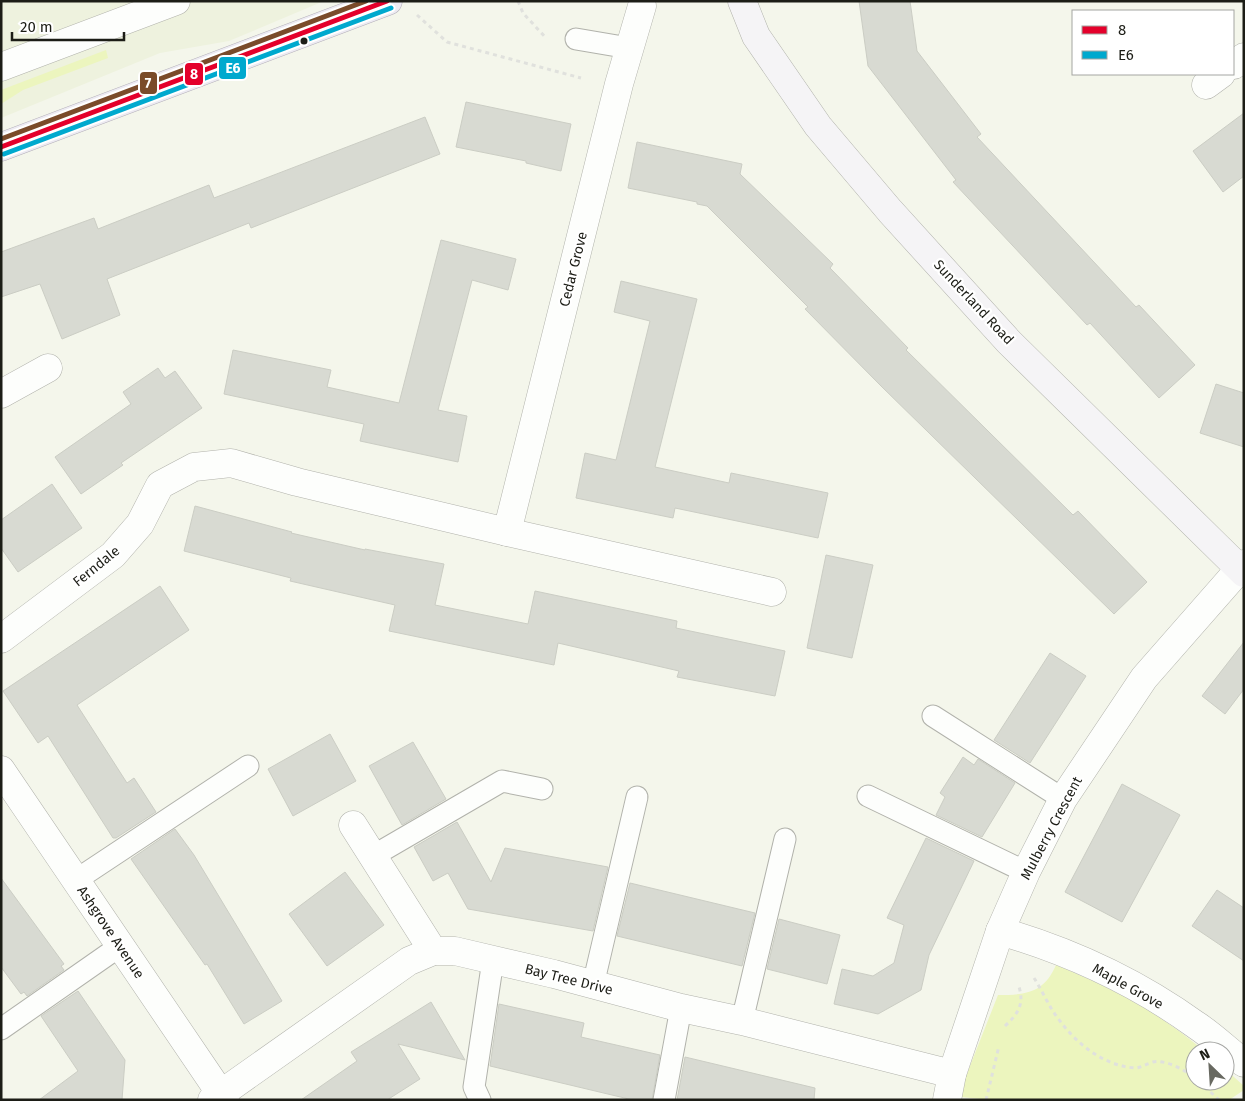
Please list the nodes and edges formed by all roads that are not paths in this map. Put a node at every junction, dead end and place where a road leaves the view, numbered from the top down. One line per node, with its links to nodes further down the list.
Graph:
1 (176, 1): 7 (street)
2 (388, 1): 8 (main road)
3 (742, 1): 12 (street, Sunderland Road)
4 (642, 6): 6 (street, Cedar Grove)
5 (576, 39): 6 (lane)
6 (629, 48): 11 (street, Cedar Grove)
7 (1, 67)
8 (1, 147)
9 (48, 368): 10 (street)
10 (1, 394)
11 (507, 532): 13 (street); 14 (street, Ferndale)
12 (1242, 568): 21 (street, Mulberry Crescent)
13 (772, 592)
14 (1, 639)
15 (933, 716): 21 (lane)
16 (248, 766): 26 (lane)
17 (1, 770): 26 (street, Ashgrove Avenue)
18 (542, 789): 24 (lane)
19 (868, 796): 25 (lane)
20 (637, 797): 31 (lane)
21 (1064, 799): 25 (street, Mulberry Crescent)
22 (353, 825): 24 (street)
23 (784, 838): 33 (lane)
24 (373, 856): 29 (street)
25 (1026, 872): 27 (street, Mulberry Crescent)
26 (76, 880): 28 (street, Ashgrove Avenue)
27 (1000, 931): 35 (street, Maple Grove); 36 (street, Mulberry Crescent)
28 (120, 946): 34 (lane); 37 (street, Ashgrove Avenue)
29 (433, 951): 30 (street, Bay Tree Drive); 37 (street, Bay Tree Drive)
30 (493, 960): 31 (street, Bay Tree Drive); 38 (lane)
31 (593, 985): 32 (street, Bay Tree Drive)
32 (682, 1008): 33 (street, Bay Tree Drive); 39 (lane)
33 (742, 1021): 36 (street, Bay Tree Drive)
34 (1, 1029)
35 (1244, 1063)
36 (950, 1087)
37 (219, 1098)
38 (480, 1100)
39 (664, 1100)

